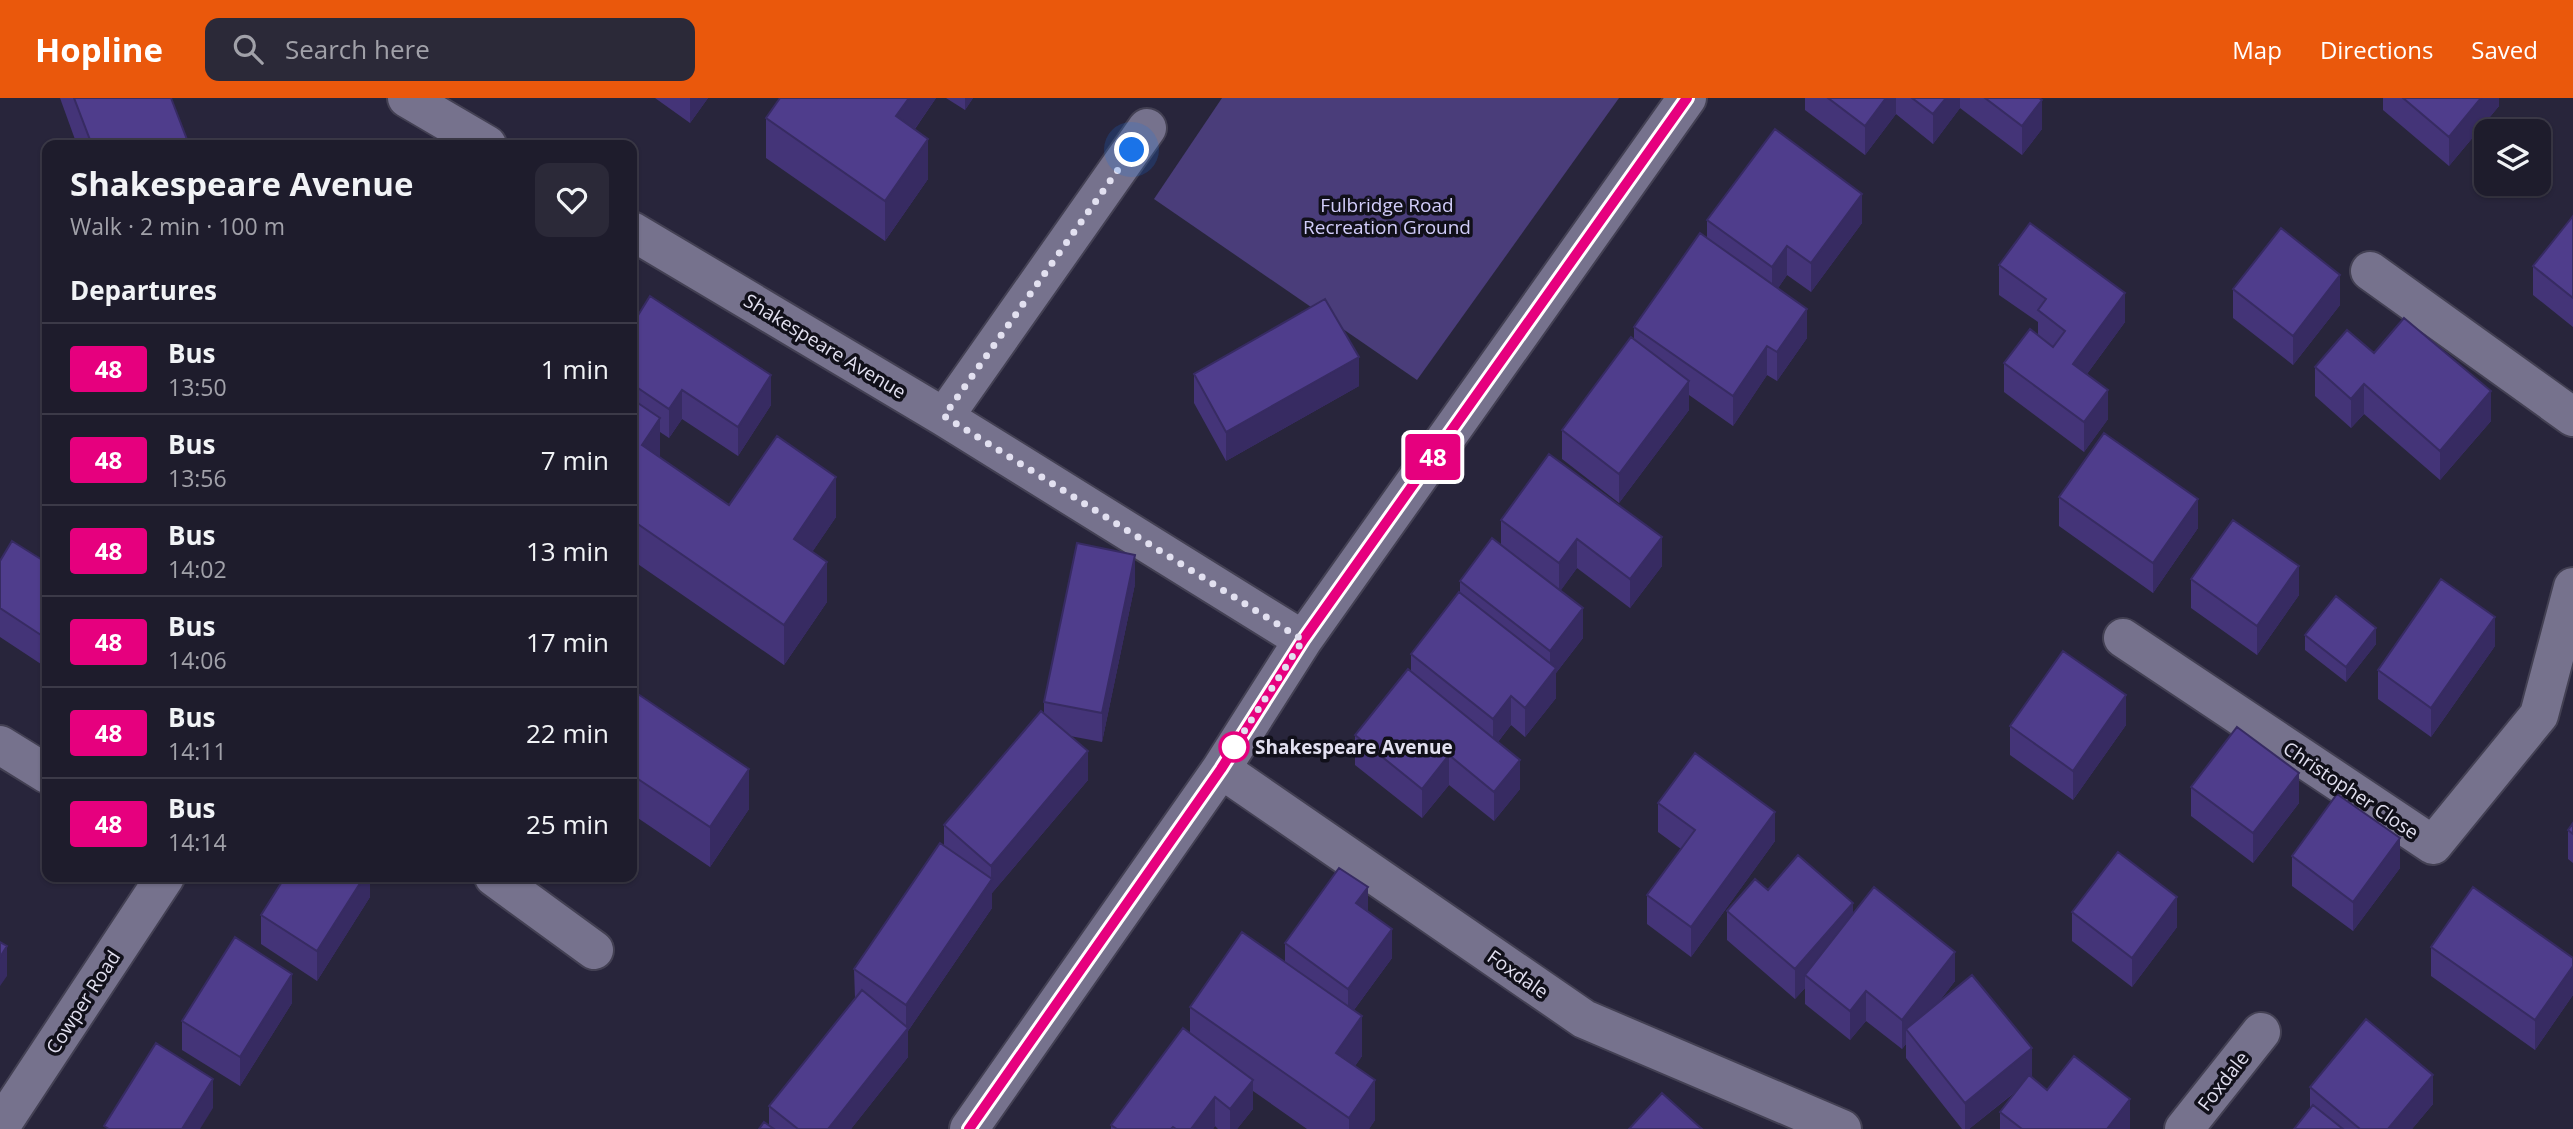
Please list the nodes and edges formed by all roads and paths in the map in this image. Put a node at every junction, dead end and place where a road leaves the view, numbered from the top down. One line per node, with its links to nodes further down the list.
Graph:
1 (407, 98): 4 (street)
2 (1687, 98): 11 (street)
3 (1147, 128): 7 (street)
4 (478, 140)
5 (637, 234): 7 (street, Shakespeare Avenue)
6 (2370, 271): 8 (street)
7 (944, 416): 11 (street, Shakespeare Avenue)
8 (2573, 417)
9 (2573, 587): 10 (street, Christopher Close)
10 (2123, 638)
11 (1303, 640): 13 (street)
12 (0, 745): 14 (street)
13 (1221, 769): 20 (street); 21 (street, Foxdale)
14 (42, 771)
15 (162, 882): 19 (street, Cowper Road)
16 (501, 882): 17 (street)
17 (594, 950)
18 (2262, 1032): 22 (street, Foxdale)
19 (0, 1127)
20 (969, 1129)
21 (1842, 1129)
22 (2184, 1129)

